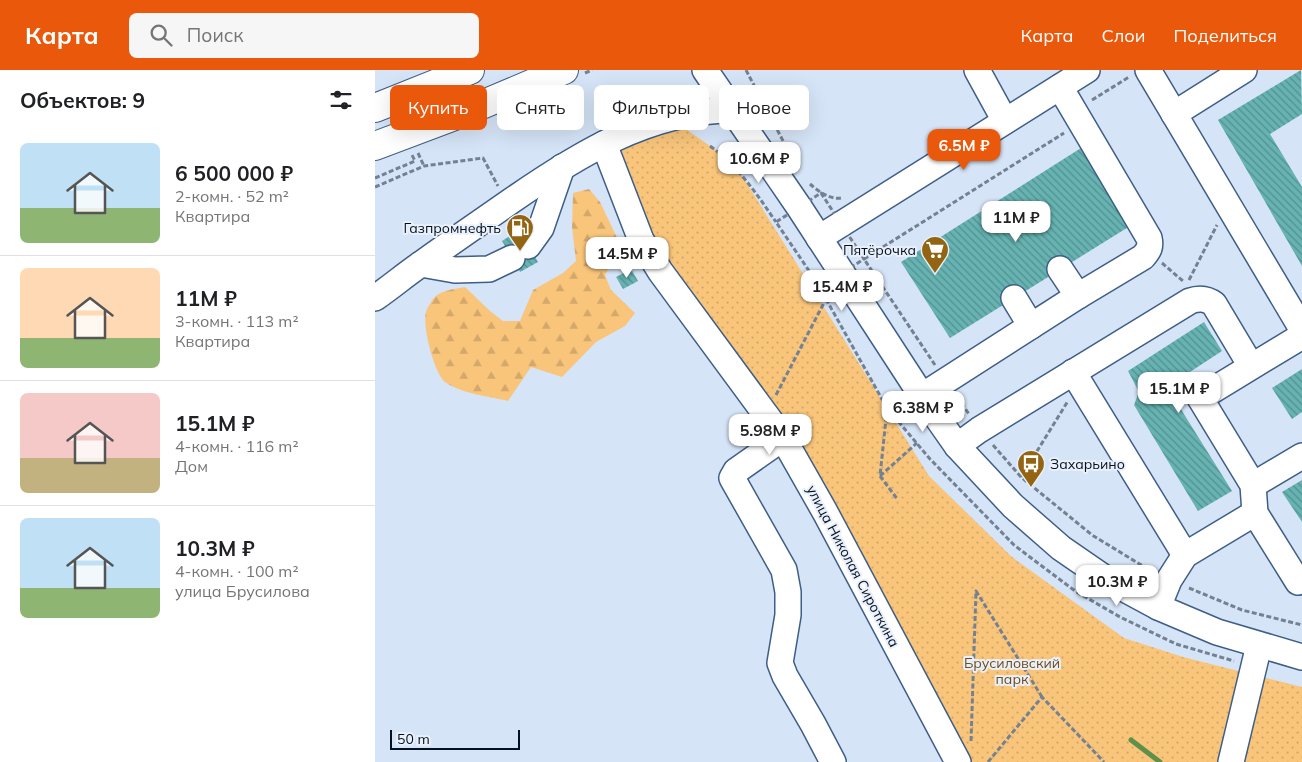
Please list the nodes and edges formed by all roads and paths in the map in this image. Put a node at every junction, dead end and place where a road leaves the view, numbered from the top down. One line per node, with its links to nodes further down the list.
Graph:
1 (470, 70): 12 (main road)
2 (564, 70): 19 (main road)
3 (746, 70): 22 (path)
4 (977, 70): 15 (street)
5 (1087, 70): 10 (street)
6 (1244, 70): 14 (street)
7 (707, 72): 9 (street); 11 (street)
8 (1140, 72): 13 (path); 14 (street)
9 (704, 85)
10 (1060, 87): 13 (street); 15 (street)
11 (719, 91)
12 (378, 107)
13 (1074, 110): 32 (street); 44 (path)
14 (1174, 114): 29 (street)
15 (1005, 121): 31 (street)
16 (639, 130): 18 (street)
17 (745, 130): 31 (street)
18 (605, 144): 23 (street); 47 (street, улица Николая Сироткина)
19 (375, 146)
20 (710, 146): 30 (path)
21 (411, 153): 24 (path)
22 (795, 163)
23 (561, 166): 28 (street); 33 (street)
24 (375, 178)
25 (805, 178): 27 (path)
26 (375, 188): 28 (path)
27 (843, 197)
28 (507, 204): 33 (street)
29 (1227, 204): 32 (path); 40 (street)
30 (776, 222)
31 (819, 238): 45 (street)
32 (1149, 251): 36 (street)
33 (421, 264): 37 (street)
34 (1061, 269): 36 (street)
35 (819, 287): 47 (path)
36 (1078, 296): 39 (street)
37 (375, 298)
38 (1013, 298): 39 (street)
39 (1031, 326): 44 (street)
40 (1302, 329)
41 (1302, 336): 42 (street)
42 (1251, 366): 43 (street); 55 (street)
43 (1077, 377): 48 (street); 54 (path); 58 (street)
44 (946, 381): 45 (street); 48 (path)
45 (922, 396): 51 (street)
46 (887, 408): 53 (path)
47 (763, 411): 49 (street, улица Николая Сироткина)
48 (979, 430): 51 (street); 54 (path)
49 (783, 438): 66 (street, улица Николая Сироткина); 67 (street)
50 (917, 443): 53 (path)
51 (957, 446): 61 (street)
52 (1302, 456): 55 (street)
53 (880, 476): 56 (path)
54 (1021, 477): 59 (path)
55 (1253, 485): 57 (street)
56 (898, 500)
57 (1255, 513): 58 (street); 60 (street)
58 (1185, 555): 59 (street)
59 (1169, 580): 61 (street); 62 (path)
60 (1299, 582)
61 (1157, 607): 63 (street)
62 (1302, 625)
63 (1259, 645): 64 (street); 70 (street)
64 (1302, 657)
65 (1042, 697): 66 (path); 68 (path); 69 (path)
66 (965, 752)
67 (833, 762)
68 (988, 762)
69 (1105, 762)
70 (1231, 762)

